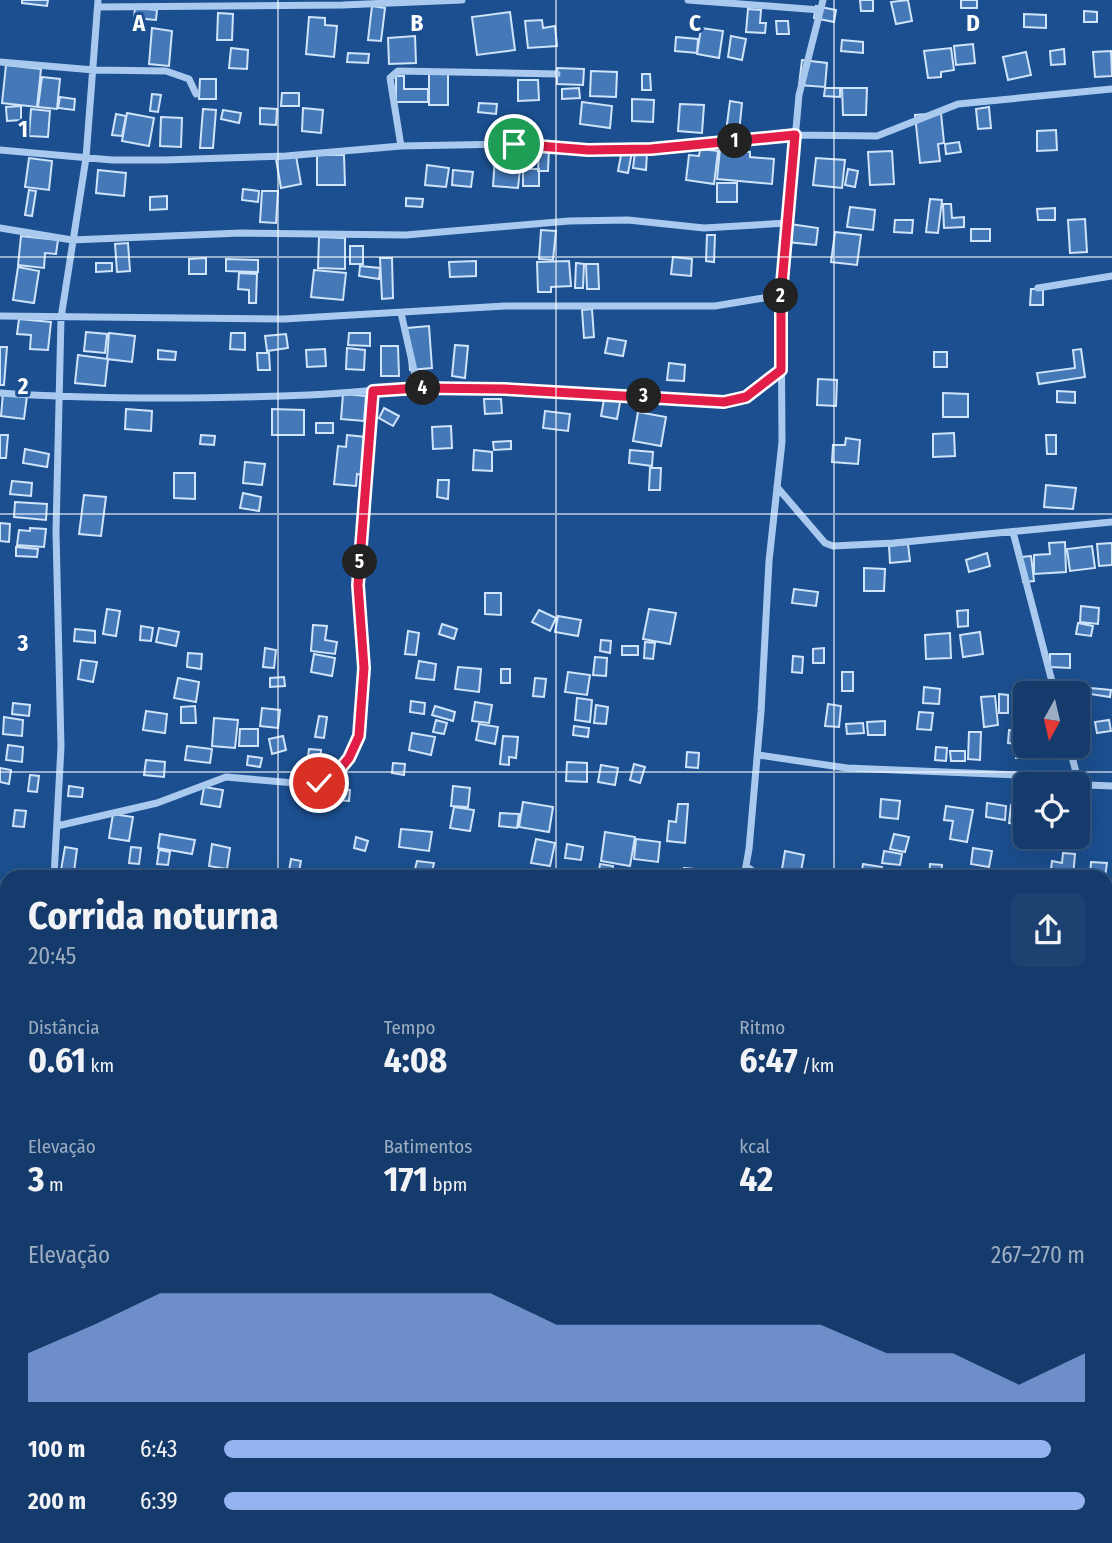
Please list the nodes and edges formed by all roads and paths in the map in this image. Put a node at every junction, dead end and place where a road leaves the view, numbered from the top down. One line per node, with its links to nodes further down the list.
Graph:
1 (462, 0): 4 (street)
2 (688, 0): 5 (street)
3 (823, 0): 5 (street)
4 (98, 3): 7 (street)
5 (821, 10): 11 (street)
6 (0, 62): 7 (street)
7 (94, 70): 10 (street); 14 (street)
8 (557, 74): 12 (street)
9 (1112, 89): 11 (street)
10 (197, 94)
11 (795, 135): 12 (street); 15 (street)
12 (401, 146): 14 (street)
13 (0, 150): 14 (street)
14 (86, 158): 17 (street)
15 (787, 223): 17 (street); 20 (street)
16 (0, 228): 17 (street)
17 (72, 240): 23 (street)
18 (1112, 276): 19 (street)
19 (1038, 288)
20 (781, 295): 21 (street); 24 (street)
21 (401, 313): 23 (street); 25 (street)
22 (0, 316): 23 (street)
23 (61, 318): 28 (street)
24 (781, 370): 25 (street); 29 (street)
25 (418, 388): 26 (street)
26 (373, 391): 28 (street); 37 (street)
27 (0, 393): 28 (street)
28 (57, 397): 37 (street)
29 (777, 487): 31 (street); 33 (street)
30 (1112, 522): 31 (street)
31 (1013, 532): 32 (street)
32 (1052, 681)
33 (758, 755): 34 (street); 38 (street)
34 (1013, 775)
35 (1090, 784): 36 (street)
36 (1112, 786)
37 (57, 826): 39 (street)
38 (746, 866): 40 (street); 41 (street)
39 (54, 870)
40 (745, 870)
41 (751, 870)

